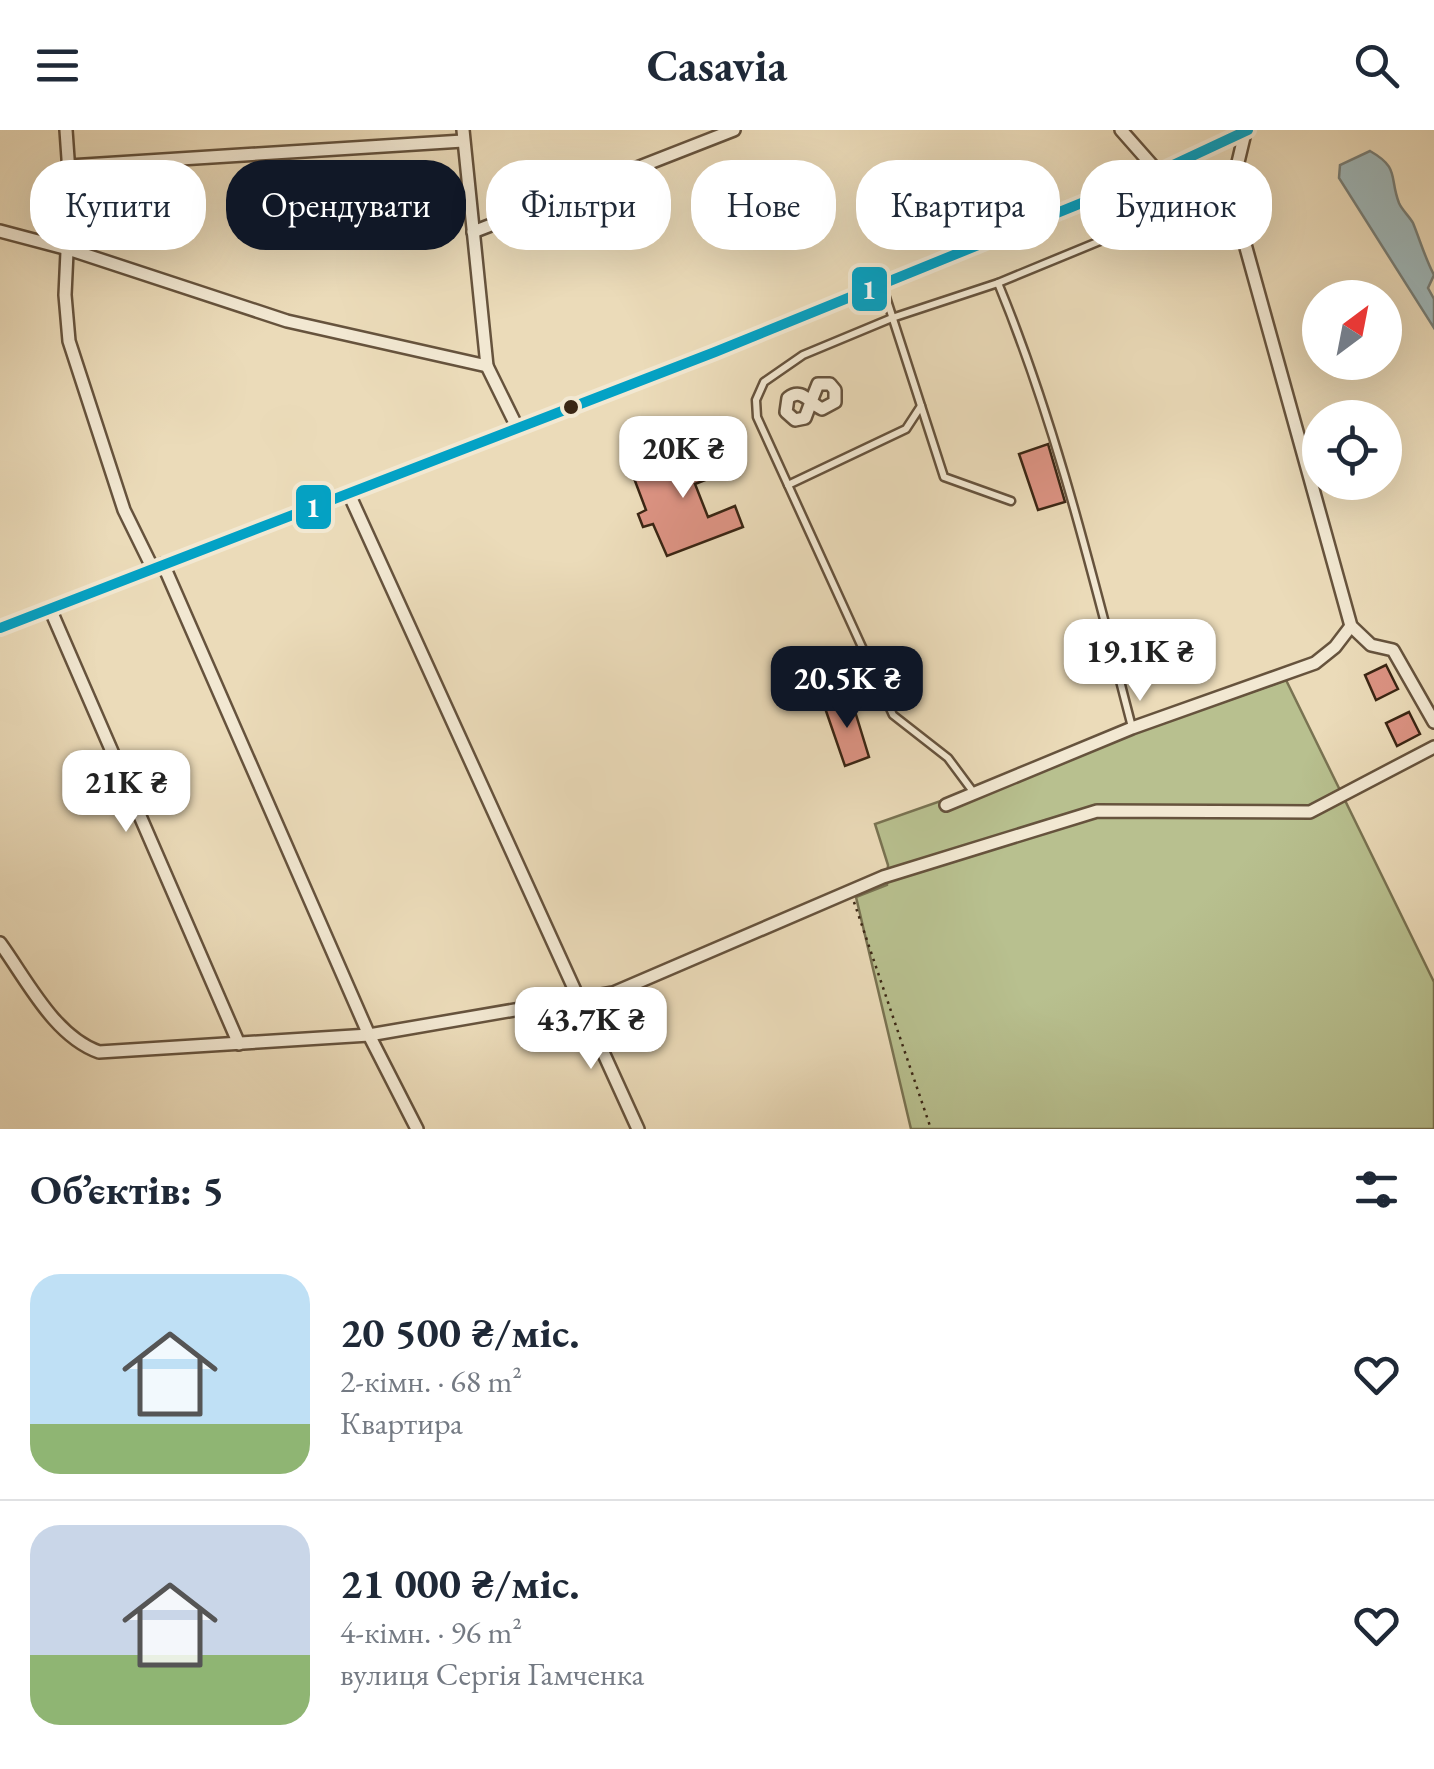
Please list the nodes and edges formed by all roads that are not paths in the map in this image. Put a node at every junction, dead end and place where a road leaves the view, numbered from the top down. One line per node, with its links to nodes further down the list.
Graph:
1 (66, 130): 6 (street)
2 (734, 130): 13 (street)
3 (1121, 130): 8 (street)
4 (1246, 131): 9 (street); 10 (street)
5 (463, 136): 7 (street); 13 (street)
6 (68, 160)
7 (148, 160)
8 (1147, 160)
9 (1184, 160)
10 (1239, 160)
11 (1080, 204): 20 (street)
12 (0, 231): 14 (street)
13 (473, 232): 22 (street)
14 (30, 239)
15 (1080, 249): 19 (lane)
16 (68, 250): 29 (street)
17 (71, 250): 22 (street)
18 (1247, 250): 31 (street)
19 (998, 283): 21 (lane); 34 (lane)
20 (881, 284): 21 (lane); 25 (street)
21 (892, 318): 24 (lane); 26 (lane)
22 (488, 366): 25 (street)
23 (811, 400): 23 (street)
24 (922, 404): 26 (lane); 28 (lane)
25 (518, 427): 27 (street)
26 (788, 485): 36 (lane)
27 (349, 494): 29 (street); 39 (street)
28 (1010, 501)
29 (158, 565): 30 (street); 40 (street)
30 (51, 611): 32 (street); 41 (street)
31 (1351, 626): 33 (street); 34 (street)
32 (0, 628)
33 (1434, 722)
34 (1132, 728): 36 (street)
35 (1434, 746): 39 (street)
36 (974, 793): 37 (street)
37 (946, 804)
38 (0, 942): 41 (street)
39 (582, 998): 40 (street); 43 (street)
40 (369, 1035): 41 (street); 42 (street)
41 (239, 1044)
42 (417, 1129)
43 (638, 1129)

